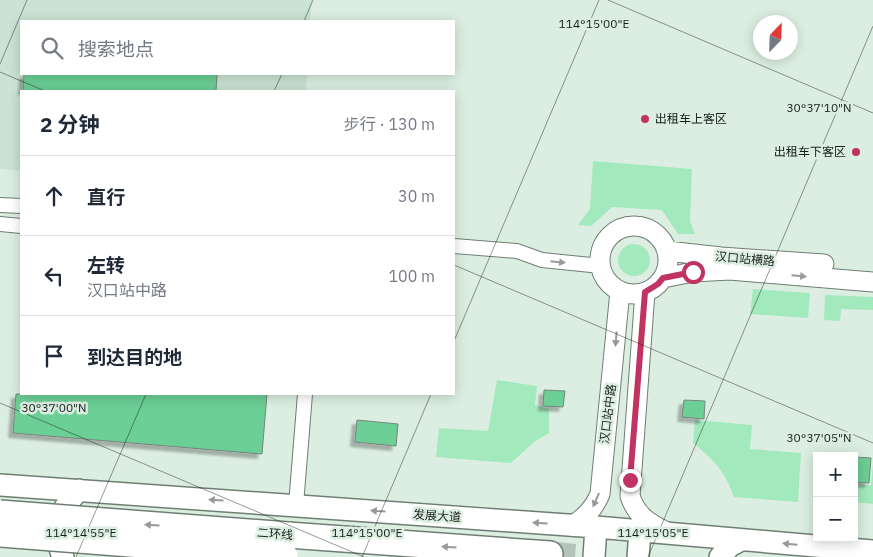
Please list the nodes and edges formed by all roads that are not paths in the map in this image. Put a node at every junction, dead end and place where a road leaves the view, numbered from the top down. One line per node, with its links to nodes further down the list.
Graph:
1 (0, 205): 2 (street)
2 (20, 206)
3 (0, 224): 4 (street)
4 (20, 226)
5 (455, 246): 8 (street, one-way to 8)
6 (667, 250): 7 (main road, 汉口站横路); 8 (main road); 9 (main road)
7 (824, 264)
8 (601, 266): 11 (main road)
9 (663, 278): 10 (main road, one-way to 10); 12 (main road)
10 (873, 282)
11 (620, 291): 12 (main road); 18 (main road, 汉口站中路, one-way to 18)
12 (645, 292): 21 (main road, 汉口站中路)
13 (305, 395): 16 (street)
14 (0, 485): 15 (main road, 发展大道)
15 (79, 490): 16 (main road, 发展大道, one-way to 15); 27 (main road)
16 (296, 505): 18 (main road, 发展大道, one-way to 16)
17 (0, 513): 24 (highway, 二环线, one-way to 17, bridge)
18 (572, 526): 19 (main road, 发展大道)
19 (596, 528): 20 (main road, 发展大道); 28 (main road)
20 (640, 531): 21 (main road, 发展大道); 29 (main road)
21 (670, 533): 23 (main road, 发展大道)
22 (0, 534): 24 (highway, 二环线, bridge)
23 (741, 540): 25 (main road, 发展大道, one-way to 23); 30 (main road)
24 (290, 550): 26 (highway, 二环线, one-way to 24)
25 (873, 551)
26 (550, 554)
27 (63, 557)
28 (594, 557)
29 (638, 557)
30 (720, 557)

